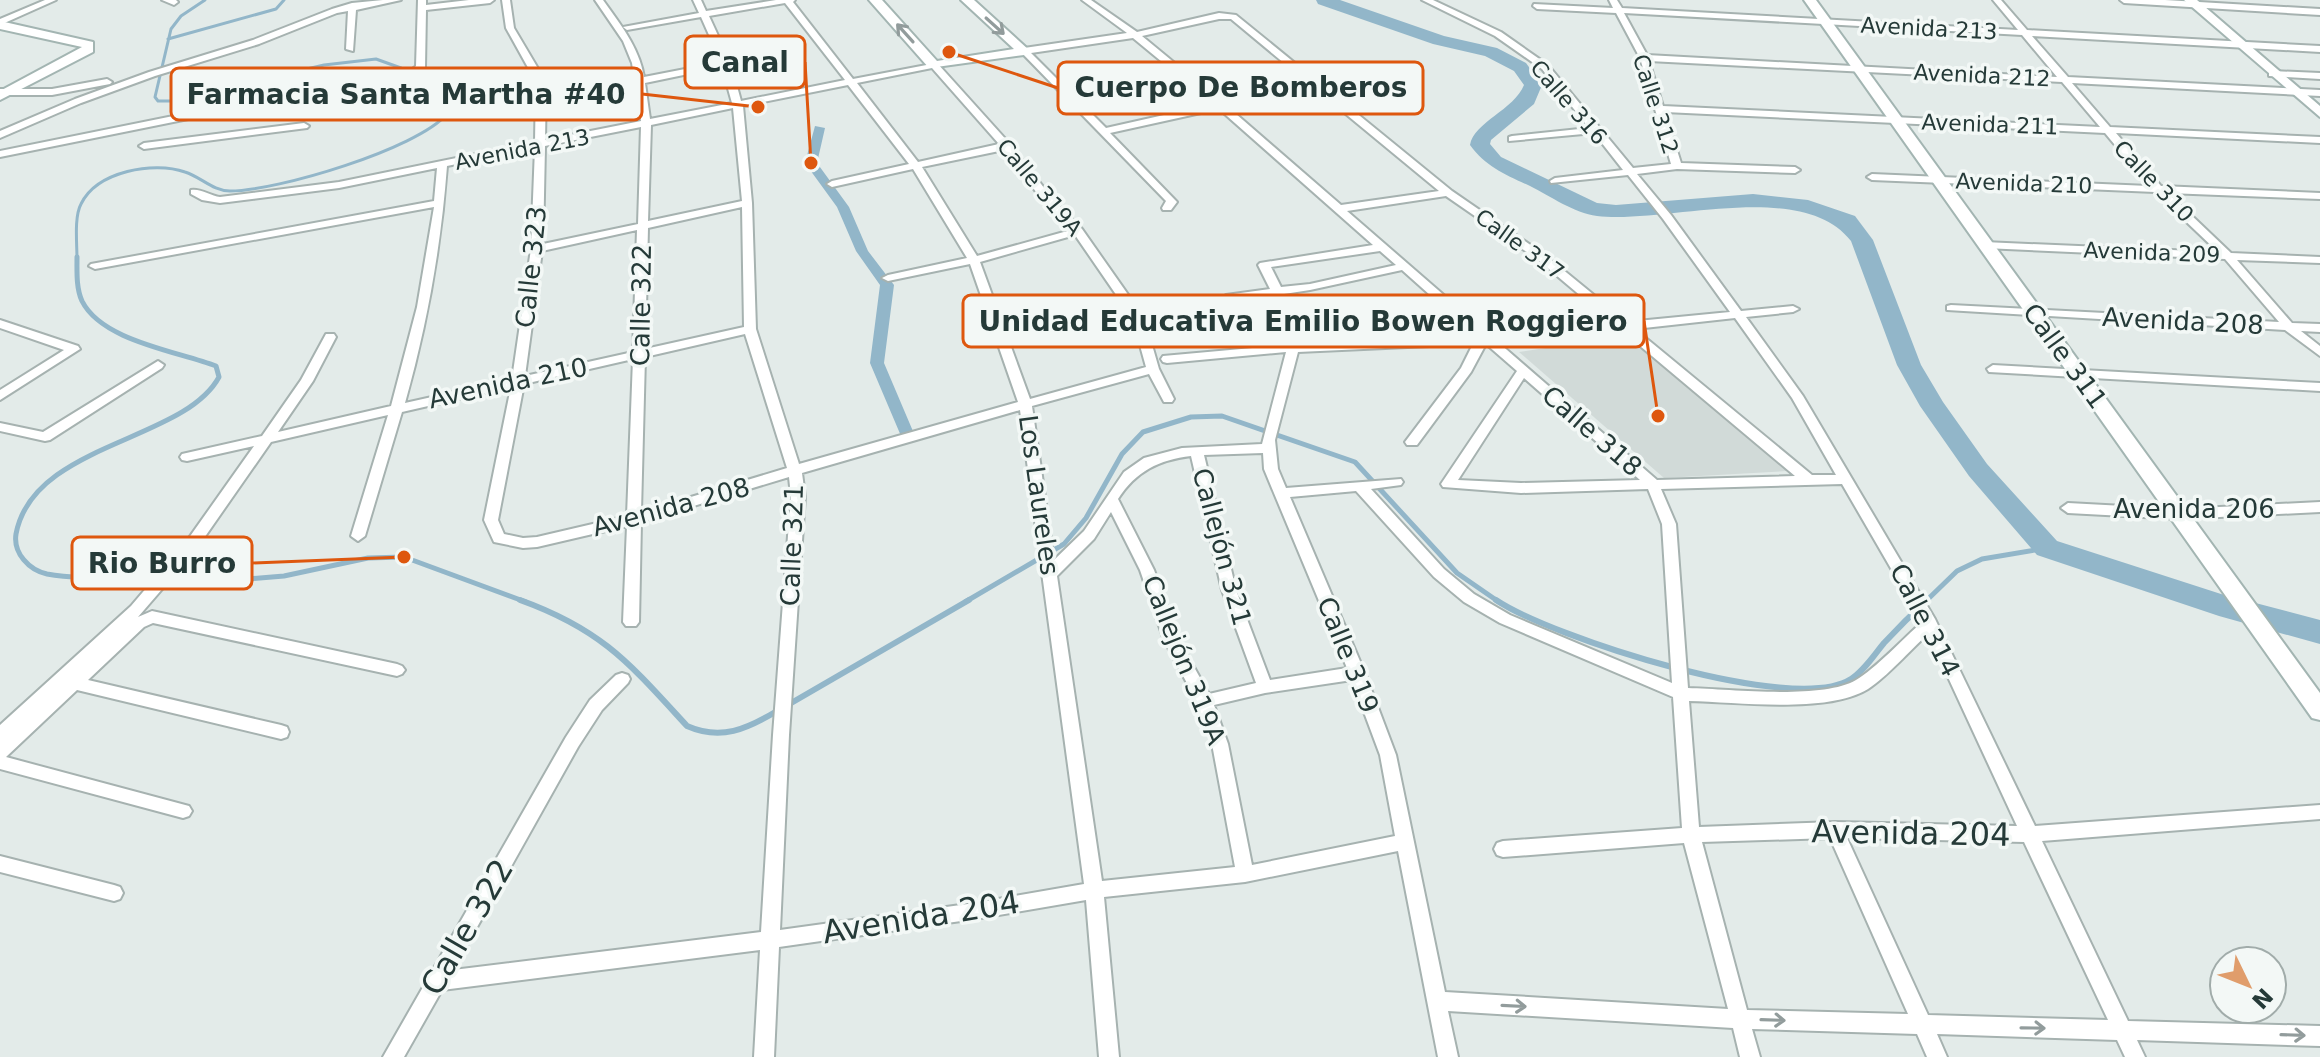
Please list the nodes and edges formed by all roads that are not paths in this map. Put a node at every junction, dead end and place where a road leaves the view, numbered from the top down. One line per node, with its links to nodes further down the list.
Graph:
1 (52, 0): 24 (street)
2 (397, 0): 18 (street)
3 (490, 0): 17 (street)
4 (506, 0): 64 (street, Calle 323)
5 (599, 0): 44 (street, Calle 322)
6 (697, 0): 22 (street, Calle 321)
7 (789, 0): 22 (street); 45 (street, Los Laureles)
8 (875, 0): 37 (street, Calle 319A, one-way to 8)
9 (967, 0): 33 (street, one-way to 33)
10 (1086, 0): 29 (street, Calle 318)
11 (1426, 0): 58 (street, Calle 316)
12 (1613, 0): 20 (street, Calle 312)
13 (1810, 0): 25 (street, Calle 311)
14 (1997, 0): 28 (street, Calle 310)
15 (2124, 0): 16 (street)
16 (2192, 2): 21 (street); 30 (street)
17 (423, 4): 50 (street)
18 (352, 6): 31 (street); 40 (street)
19 (1537, 6): 20 (street, Avenida 213)
20 (1619, 11): 25 (street, Avenida 213); 35 (street, Calle 312)
21 (2320, 12)
22 (704, 14): 26 (street); 36 (street, Calle 321)
23 (1226, 15): 29 (street, Avenida 213); 46 (street, Calle 317)
24 (0, 23): 34 (street)
25 (1827, 23): 28 (street, Avenida 213); 39 (street, Calle 311)
26 (627, 27)
27 (0, 33): 34 (street)
28 (2026, 33): 30 (street, Avenida 213); 43 (street, Calle 310)
29 (1135, 35): 33 (street, Avenida 213); 51 (street, Calle 318)
30 (2239, 45): 32 (street, Avenida 213); 41 (street)
31 (350, 49)
32 (2320, 49)
33 (1024, 51): 37 (street, Avenida 213); 59 (street)
34 (87, 52): 49 (street)
35 (1644, 58): 39 (street, Avenida 212); 53 (street, Calle 312)
36 (726, 64): 44 (street); 52 (street, Calle 321)
37 (934, 65): 45 (street, Avenida 213); 65 (street, Calle 319A)
38 (1401, 65): 46 (street)
39 (1860, 69): 43 (street, Avenida 212); 55 (street, Calle 311)
40 (152, 74): 49 (street); 60 (street)
41 (2272, 74): 42 (street); 47 (street)
42 (2320, 76)
43 (2063, 79): 47 (street, Avenida 212); 57 (street, Calle 310)
44 (639, 81): 56 (street, Calle 322)
45 (849, 81): 52 (street, Avenida 213); 68 (street, Los Laureles)
46 (1317, 84): 51 (street); 78 (street, Calle 317)
47 (2294, 92): 48 (street, Avenida 212); 54 (street)
48 (2320, 93)
49 (2, 94)
50 (307, 98): 63 (street); 66 (street)
51 (1220, 105): 59 (street); 83 (street, Calle 318)
52 (738, 106): 56 (street, Avenida 213); 81 (street, Calle 321)
53 (1661, 109): 55 (street, Avenida 211); 69 (street, Calle 312)
54 (2320, 113)
55 (1897, 121): 57 (street, Avenida 211); 73 (street, Calle 311)
56 (646, 124): 64 (street, Avenida 213); 85 (street, Calle 322)
57 (2102, 127): 62 (street, Avenida 211); 76 (street, Calle 310)
58 (1594, 130): 61 (street); 70 (street, Calle 316)
59 (1102, 132): 82 (street)
60 (0, 135)
61 (1512, 139)
62 (2320, 140)
63 (144, 146)
64 (540, 146): 67 (street, Avenida 213); 89 (street, Calle 323)
65 (1006, 146): 68 (street); 86 (street, Calle 319A)
66 (2, 154)
67 (442, 165): 77 (street, Avenida 213); 80 (street)
68 (916, 166): 75 (street); 91 (street, Los Laureles)
69 (1677, 166): 70 (street); 71 (street)
70 (1627, 170): 74 (street); 84 (street, Calle 316)
71 (1795, 170)
72 (1872, 177): 73 (street, Avenida 210)
73 (1940, 180): 76 (street, Avenida 210); 87 (street, Calle 311)
74 (1555, 181)
75 (832, 184)
76 (2156, 187): 79 (street, Avenida 210); 90 (street, Calle 310)
77 (195, 192)
78 (1448, 193): 83 (street); 104 (street, Calle 317)
79 (2320, 196)
80 (440, 203): 93 (street); 123 (street)
81 (747, 203): 85 (street); 106 (street, Calle 321)
82 (1167, 208)
83 (1338, 209): 88 (street, Calle 318)
84 (1663, 213): 101 (street, Calle 314)
85 (643, 226): 89 (street); 111 (street, Calle 322)
86 (1078, 231): 91 (street); 114 (street, Calle 319A)
87 (1984, 245): 90 (street, Avenida 209); 100 (street, Calle 311)
88 (1383, 247): 94 (street, Calle 318); 96 (street)
89 (537, 249): 118 (street, Calle 323)
90 (2228, 256): 92 (street, Avenida 209); 103 (street, Calle 310)
91 (974, 260): 95 (street); 122 (street, Los Laureles)
92 (2320, 260)
93 (95, 266)
94 (1406, 266): 96 (street); 108 (street, Calle 318)
95 (888, 278)
96 (1277, 292): 97 (street); 109 (street)
97 (1230, 297)
98 (1951, 308): 100 (street, Avenida 208)
99 (1793, 309): 101 (street)
100 (2033, 312): 103 (street, Avenida 208); 117 (street, Calle 311)
101 (1739, 314): 104 (street); 131 (street, Calle 314)
102 (0, 324): 120 (street)
103 (2289, 327): 105 (street, Avenida 208); 110 (street, Calle 310)
104 (1627, 328): 108 (street); 132 (street, Calle 317)
105 (2320, 328)
106 (750, 329): 111 (street, Avenida 210); 130 (street, Calle 321)
107 (330, 337): 125 (street)
108 (1485, 340): 109 (street); 116 (street, Calle 318); 126 (street)
109 (1293, 348): 112 (street); 127 (street)
110 (2320, 352)
111 (641, 354): 118 (street, Avenida 210); 141 (street, Calle 322)
112 (1167, 359)
113 (158, 365): 124 (street)
114 (1153, 369): 121 (street, Calle 319A); 122 (street, Avenida 208)
115 (1993, 369): 117 (street)
116 (1523, 371): 134 (street, Calle 318); 134 (street)
117 (2078, 374): 119 (street); 140 (street, Calle 311)
118 (518, 381): 123 (street, Avenida 210); 143 (street, Calle 323)
119 (2320, 387)
120 (0, 396)
121 (1168, 399)
122 (1025, 403): 130 (street, Avenida 208); 146 (street, Los Laureles)
123 (397, 408): 125 (street, Avenida 210); 142 (street)
124 (0, 427)
125 (267, 438): 129 (street, Avenida 210); 144 (street)
126 (1412, 442)
127 (1269, 444): 128 (street); 136 (street, Calle 319)
128 (1197, 452): 137 (street); 153 (street, Callejón 321)
129 (187, 457)
130 (795, 473): 141 (street, Avenida 208); 172 (street, Calle 321)
131 (1847, 479): 132 (street); 148 (street, Calle 314)
132 (1809, 480): 134 (street)
133 (1396, 482): 135 (street)
134 (1652, 483): 154 (street, Calle 318)
135 (1365, 485): 136 (street); 154 (street)
136 (1281, 493): 150 (street, Calle 319)
137 (1112, 500): 146 (street); 155 (street, Callejón 319A)
138 (2320, 507): 140 (street, Avenida 206)
139 (2068, 508): 140 (street, Avenida 206)
140 (2180, 514): 156 (street, Calle 311)
141 (632, 520): 143 (street, Avenida 208); 147 (street, Calle 322)
142 (358, 536)
143 (499, 538)
144 (190, 547): 145 (street); 158 (street)
145 (105, 548)
146 (1050, 569): 170 (street, Los Laureles)
147 (631, 622)
148 (1930, 623): 154 (street); 164 (street, Calle 314)
149 (397, 670): 152 (street)
150 (1357, 673): 153 (street); 166 (street, Calle 319)
151 (622, 679): 173 (street, Calle 322)
152 (74, 683): 157 (street); 159 (street)
153 (1265, 687): 155 (street)
154 (1682, 689): 165 (street, Calle 318)
155 (1205, 701): 169 (street, Callejón 319A)
156 (2320, 711)
157 (281, 732)
158 (0, 735)
159 (0, 752)
160 (0, 762): 161 (street)
161 (183, 811)
162 (2320, 812): 164 (street, Avenida 204)
163 (1835, 830): 164 (street, Avenida 204); 165 (street, Avenida 204); 176 (street)
164 (2030, 834): 177 (street, Calle 314)
165 (1691, 835): 167 (street, Avenida 204); 175 (street, Calle 318)
166 (1404, 842): 169 (street, Avenida 204); 174 (street, Calle 319)
167 (1503, 849)
168 (0, 864): 171 (street)
169 (1245, 874): 170 (street, Avenida 204)
170 (1094, 890): 172 (street, Avenida 204); 181 (street, Los Laureles)
171 (114, 893)
172 (770, 940): 173 (street, Avenida 204); 180 (street, Calle 321)
173 (437, 981): 179 (street, Calle 322)
174 (1436, 1001): 175 (street, one-way to 175); 182 (street, Calle 319)
175 (1739, 1019): 176 (street, one-way to 176); 183 (street, Calle 318)
176 (1922, 1025): 177 (street, one-way to 177); 184 (street)
177 (2122, 1030): 178 (street, one-way to 178); 185 (street, Calle 314)
178 (2320, 1036)
179 (393, 1057)
180 (764, 1057)
181 (1109, 1057)
182 (1448, 1057)
183 (1750, 1057)
184 (1937, 1057)
185 (2135, 1057)

